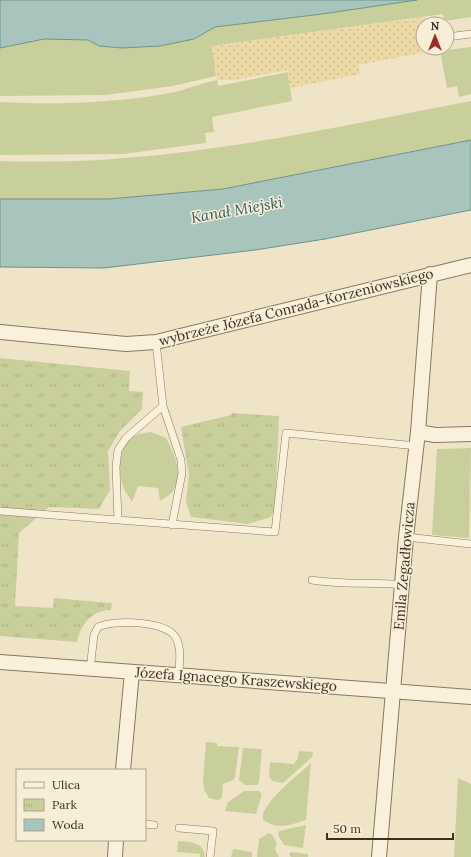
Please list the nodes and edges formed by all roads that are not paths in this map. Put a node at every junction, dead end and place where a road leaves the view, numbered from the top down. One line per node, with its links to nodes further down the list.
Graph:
1 (471, 34): 2 (lane)
2 (455, 36)
3 (471, 265): 4 (street, wybrzeże Józefa Conrada-Korzeniowskiego)
4 (430, 274): 6 (street, wybrzeże Józefa Conrada-Korzeniowskiego); 9 (street, Emila Zegadłowicza)
5 (0, 332): 6 (street, wybrzeże Józefa Conrada-Korzeniowskiego)
6 (156, 342): 7 (lane)
7 (163, 406): 11 (lane); 12 (lane)
8 (471, 434): 9 (street)
9 (417, 439): 12 (lane); 13 (street, Emila Zegadłowicza)
10 (0, 511): 11 (lane)
11 (118, 520): 12 (lane)
12 (172, 525)
13 (406, 537): 14 (lane); 16 (street, Emila Zegadłowicza)
14 (471, 544)
15 (312, 580): 16 (lane)
16 (402, 585): 21 (street, Emila Zegadłowicza)
17 (0, 662): 18 (street, Józefa Ignacego Kraszewskiego)
18 (90, 669): 19 (street, Józefa Ignacego Kraszewskiego); 20 (lane)
19 (132, 672): 20 (street, Józefa Ignacego Kraszewskiego); 23 (street)
20 (179, 675): 21 (street, Józefa Ignacego Kraszewskiego)
21 (393, 690): 22 (street, Józefa Ignacego Kraszewskiego); 30 (street, Emila Zegadłowicza)
22 (471, 697)
23 (123, 769)
24 (146, 824): 25 (lane)
25 (154, 825)
26 (179, 828): 29 (lane)
27 (116, 841): 28 (street)
28 (115, 857)
29 (210, 857)
30 (379, 857)

